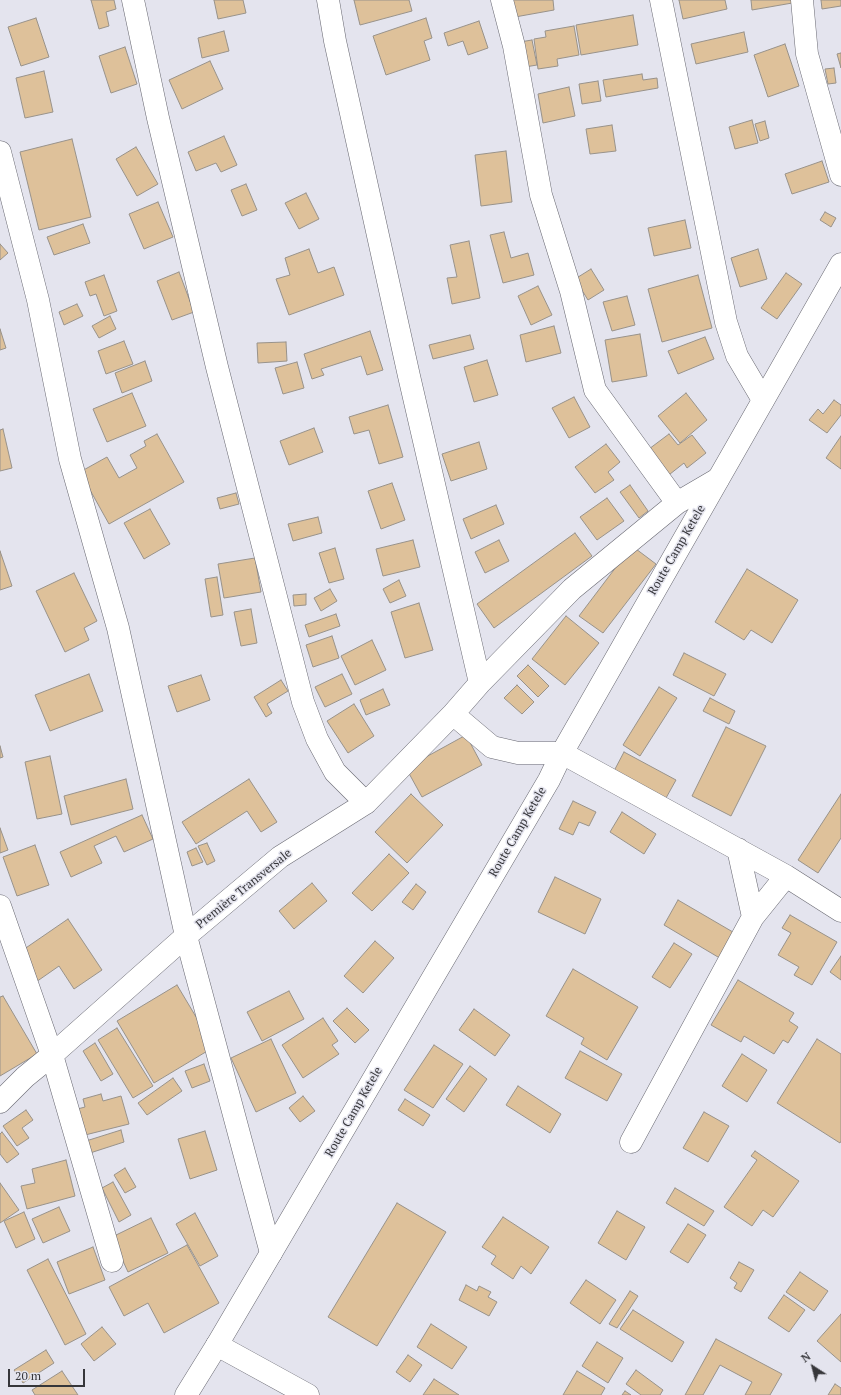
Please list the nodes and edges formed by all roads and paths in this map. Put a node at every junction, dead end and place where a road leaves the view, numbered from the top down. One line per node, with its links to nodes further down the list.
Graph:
1 (133, 0): 15 (street)
2 (328, 0): 12 (street)
3 (502, 0): 11 (street)
4 (661, 0): 9 (street)
5 (802, 0): 7 (street)
6 (0, 152): 21 (street)
7 (841, 175)
8 (841, 264): 9 (street, Route Camp Ketele)
9 (763, 400): 10 (street, Route Camp Ketele)
10 (718, 479): 11 (street, Première Transversale); 14 (street, Route Camp Ketele)
11 (677, 503): 12 (street, Première Transversale)
12 (480, 682): 13 (street, Première Transversale)
13 (453, 714): 14 (street); 15 (street, Première Transversale)
14 (562, 753): 16 (street); 25 (street, Route Camp Ketele)
15 (366, 804): 21 (street, Première Transversale)
16 (738, 849): 17 (street); 20 (street)
17 (786, 876): 19 (street); 20 (street)
18 (0, 906): 22 (street)
19 (841, 911)
20 (753, 916): 24 (street)
21 (186, 936): 22 (street, Première Transversale); 25 (street)
22 (52, 1055): 23 (street, Première Transversale); 26 (street)
23 (0, 1102)
24 (631, 1142)
25 (271, 1253): 27 (street, Route Camp Ketele)
26 (112, 1261)
27 (217, 1345): 28 (street, Route Camp Ketele); 29 (street)
28 (186, 1395)
29 (308, 1395)

